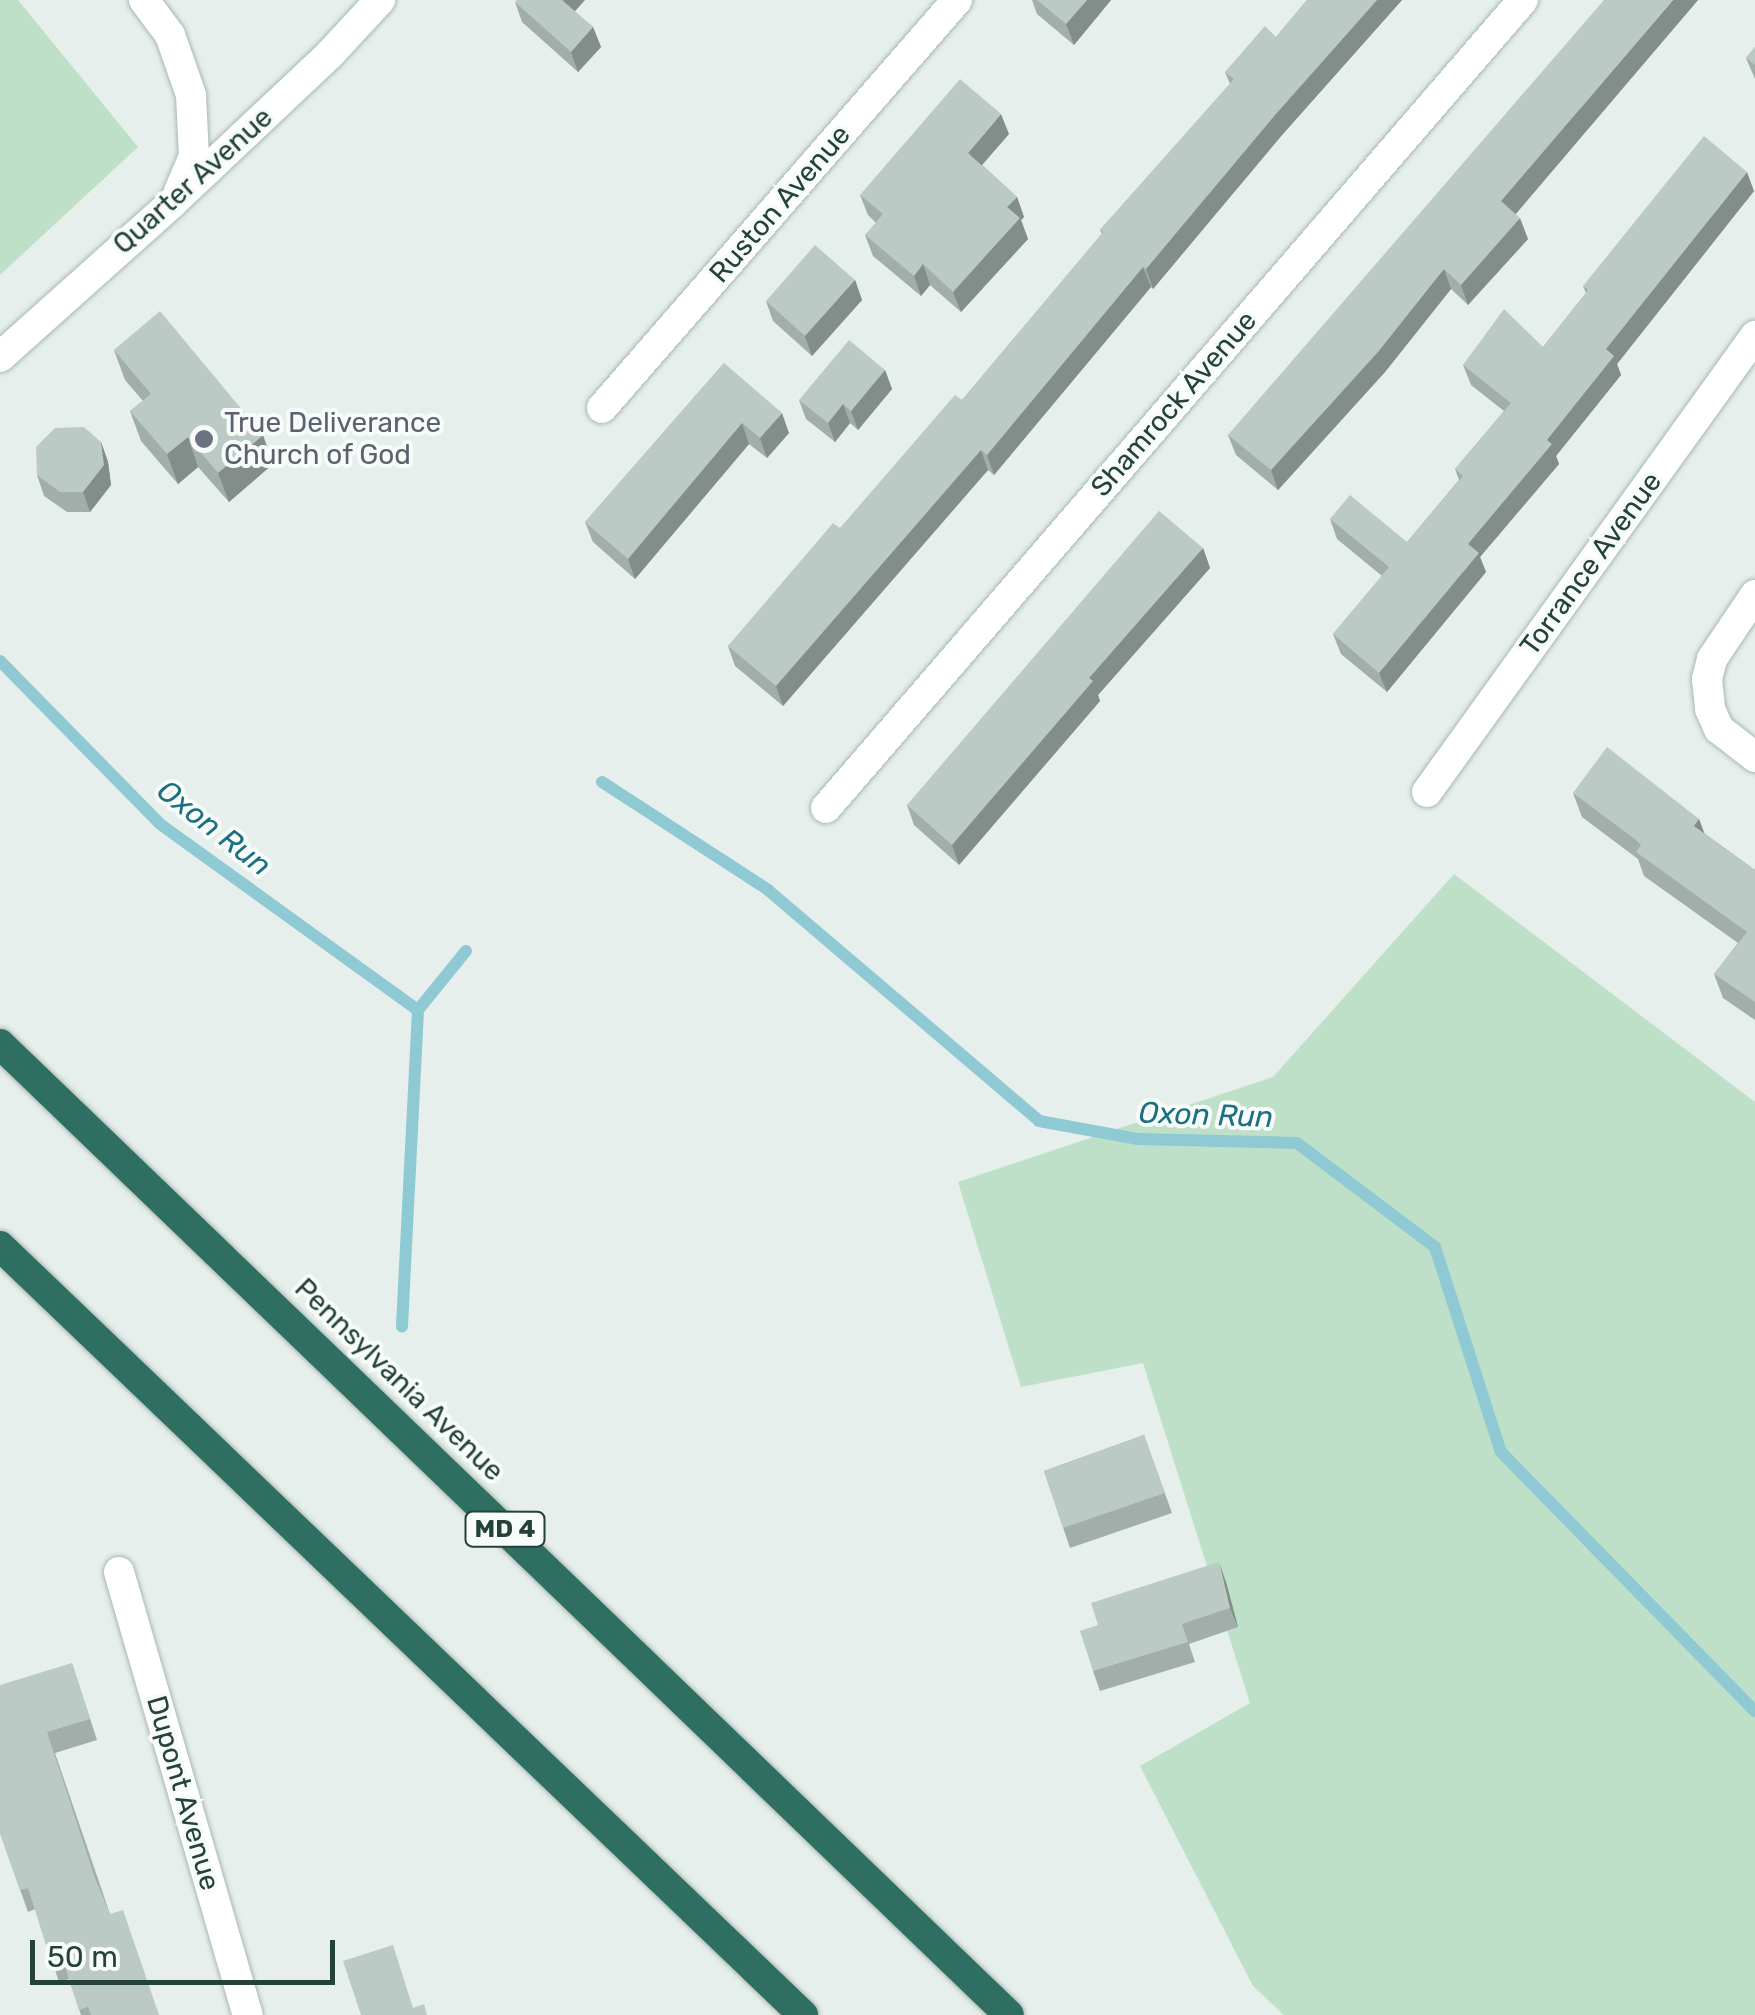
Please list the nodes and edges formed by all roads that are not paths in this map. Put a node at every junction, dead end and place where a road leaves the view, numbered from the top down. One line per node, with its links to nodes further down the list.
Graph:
1 (144, 0): 5 (street)
2 (380, 0): 5 (street, Quarter Avenue)
3 (957, 0): 8 (street, Ruston Avenue)
4 (1523, 0): 12 (street, Shamrock Avenue)
5 (172, 203): 7 (street, Quarter Avenue)
6 (1755, 336): 11 (street, Torrance Avenue)
7 (0, 357)
8 (602, 408)
9 (1755, 595): 10 (street)
10 (1755, 757)
11 (1427, 792)
12 (826, 808)
13 (0, 1044): 18 (highway, Pennsylvania Avenue / MD 4)
14 (0, 1246): 17 (highway)
15 (118, 1572): 16 (street, Dupont Avenue)
16 (248, 2015)
17 (804, 2015)
18 (1009, 2015)

